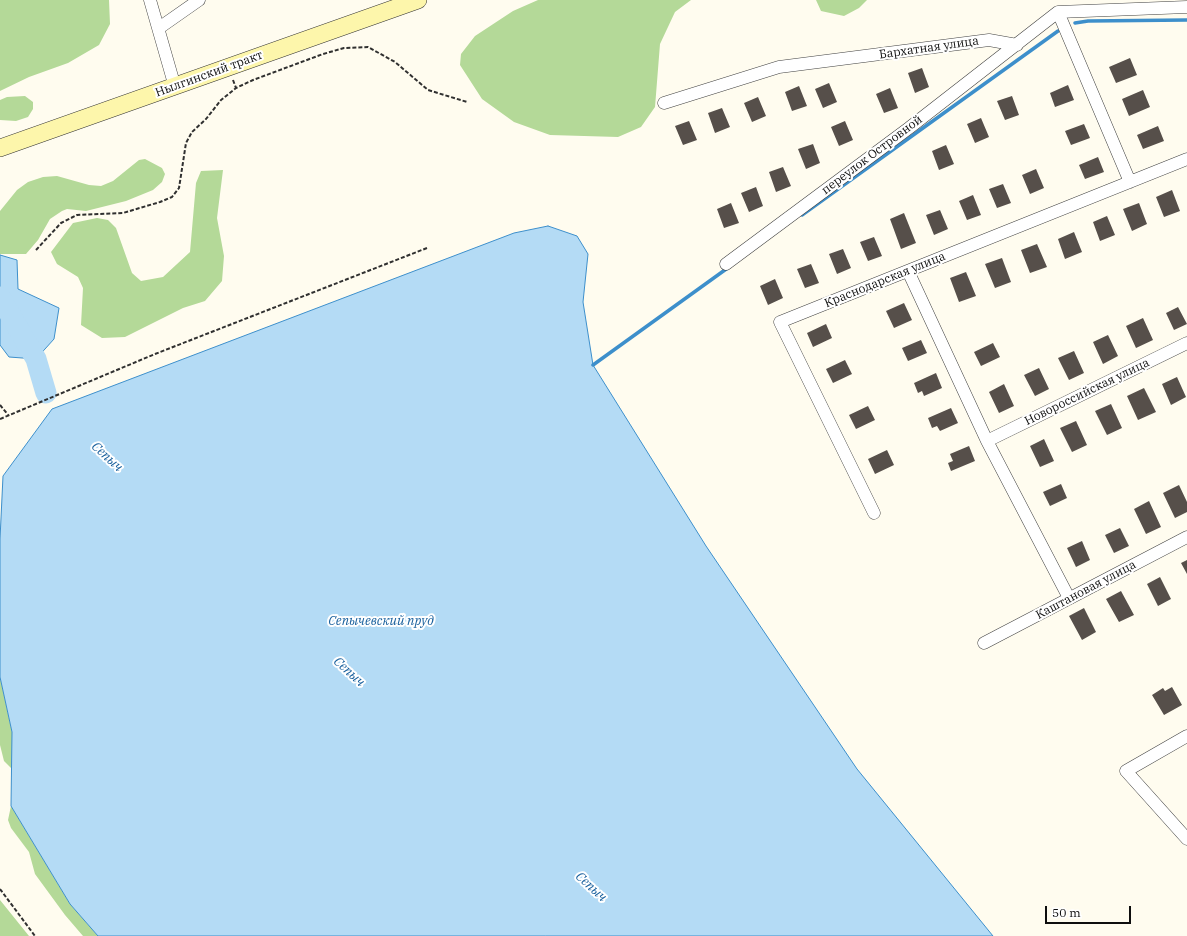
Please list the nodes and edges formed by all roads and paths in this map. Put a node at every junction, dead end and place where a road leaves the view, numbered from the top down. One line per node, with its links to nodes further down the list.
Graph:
1 (150, 0): 6 (street)
2 (199, 0): 6 (street)
3 (418, 0): 8 (main road, Нылгинский тракт)
4 (1187, 7): 5 (street)
5 (1058, 12): 7 (street); 13 (street)
6 (159, 28): 8 (street)
7 (1017, 45): 10 (street, Бархатная улица); 16 (street, переулок Островной)
8 (175, 87): 11 (main road, Нылгинский тракт)
9 (467, 102): 15 (path)
10 (664, 103)
11 (0, 148)
12 (1187, 159): 13 (street, Краснодарская улица)
13 (1130, 182): 17 (street, Краснодарская улица)
14 (427, 248): 20 (path)
15 (36, 250)
16 (726, 264)
17 (908, 271): 22 (street); 23 (street, Краснодарская улица)
18 (1187, 343): 22 (street, Новороссийская улица)
19 (0, 405): 20 (path)
20 (9, 416): 21 (path)
21 (0, 419)
22 (987, 441): 25 (street)
23 (874, 513)
24 (1187, 536): 25 (street, Каштановая улица)
25 (1069, 598): 26 (street, Каштановая улица)
26 (984, 643)
27 (1187, 736): 28 (street)
28 (1187, 839)
29 (0, 889): 30 (path)
30 (35, 936)

